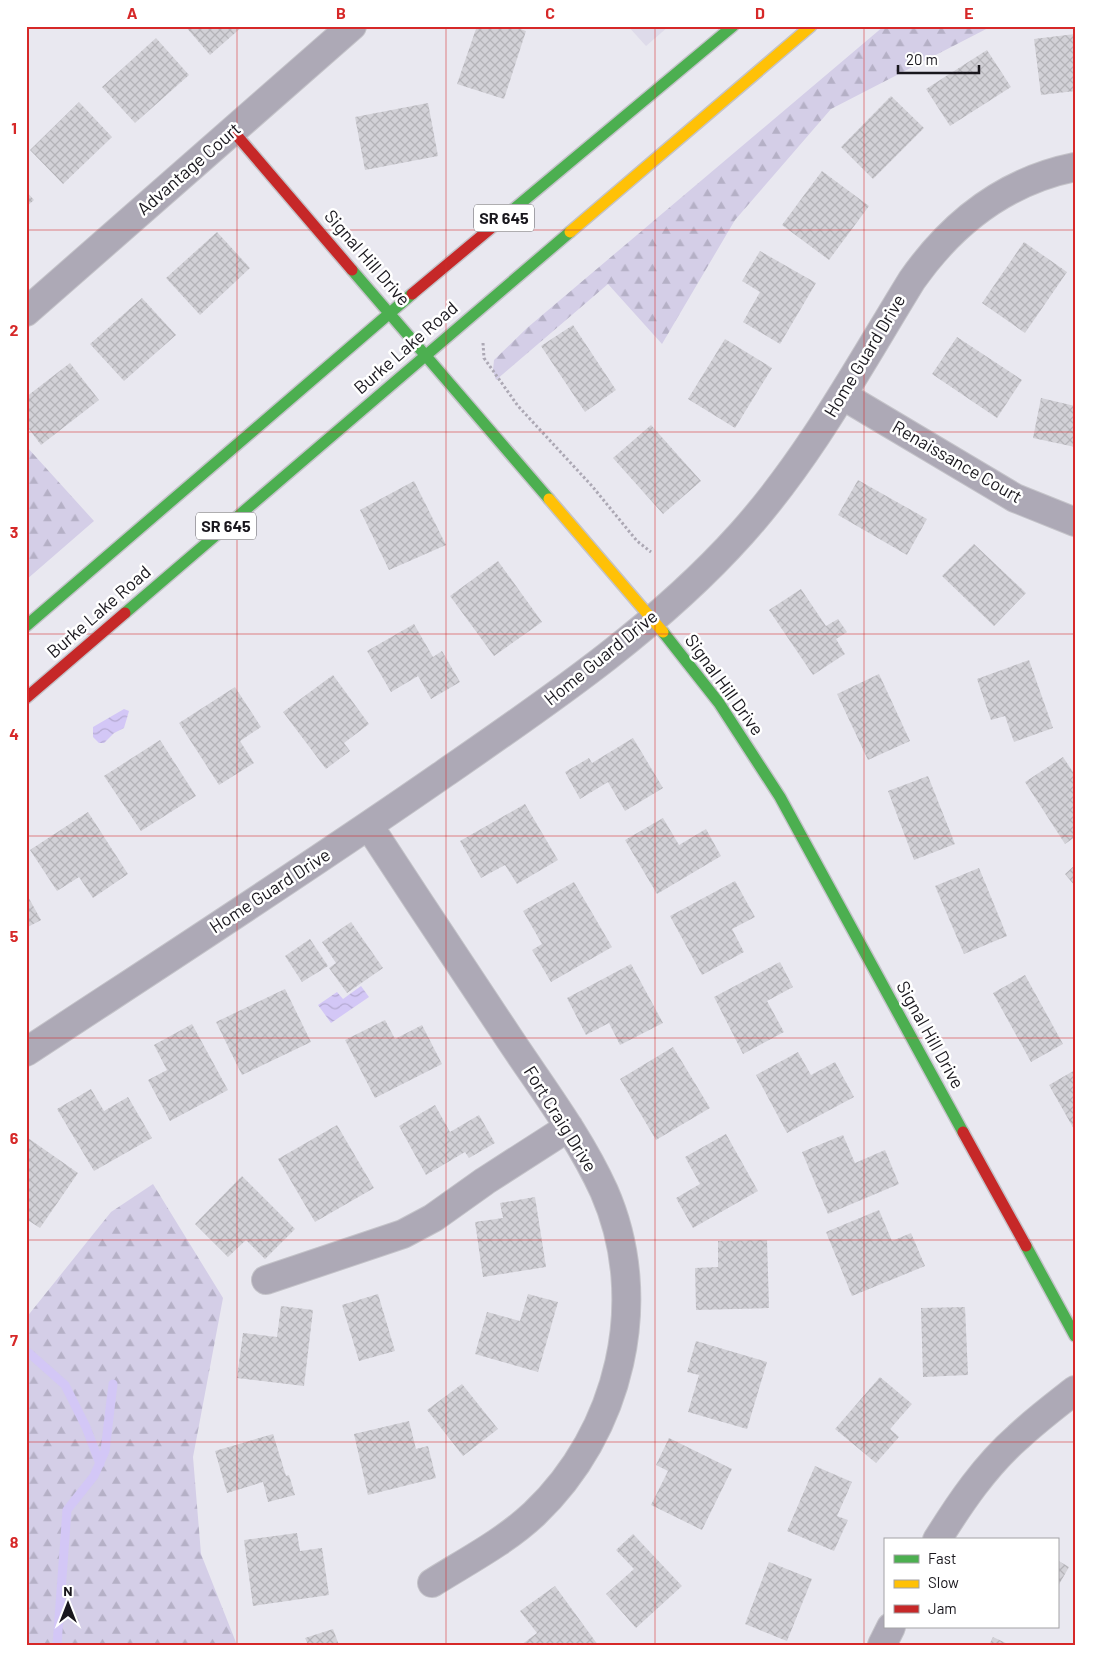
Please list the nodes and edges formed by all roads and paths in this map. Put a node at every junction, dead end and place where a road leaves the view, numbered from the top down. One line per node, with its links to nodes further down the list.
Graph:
1 (352, 26): 4 (street, Advantage Court)
2 (733, 26): 7 (main road, Burke Lake Road / SR 645)
3 (811, 26): 9 (main road, Burke Lake Road / SR 645)
4 (233, 131): 6 (street, Advantage Court); 7 (main road, Signal Hill Drive)
5 (1075, 167): 10 (street, Home Guard Drive)
6 (26, 312)
7 (391, 313): 9 (main road, Signal Hill Drive); 14 (main road, Burke Lake Road / SR 645)
8 (483, 338): 12 (path)
9 (426, 354): 13 (main road, Signal Hill Drive); 15 (main road, Burke Lake Road / SR 645)
10 (842, 395): 11 (street, Renaissance Court); 13 (street, Home Guard Drive)
11 (1075, 522)
12 (651, 552)
13 (652, 618): 16 (street, Home Guard Drive); 20 (main road, Signal Hill Drive)
14 (26, 626)
15 (26, 698)
16 (369, 826): 17 (street, Home Guard Drive); 18 (street, Fort Craig Drive)
17 (26, 1052)
18 (569, 1128): 19 (street); 23 (street, Fort Craig Drive)
19 (266, 1280)
20 (1075, 1336)
21 (1075, 1390): 22 (street)
22 (938, 1538)
23 (432, 1583)
24 (890, 1628): 25 (street)
25 (882, 1645)

